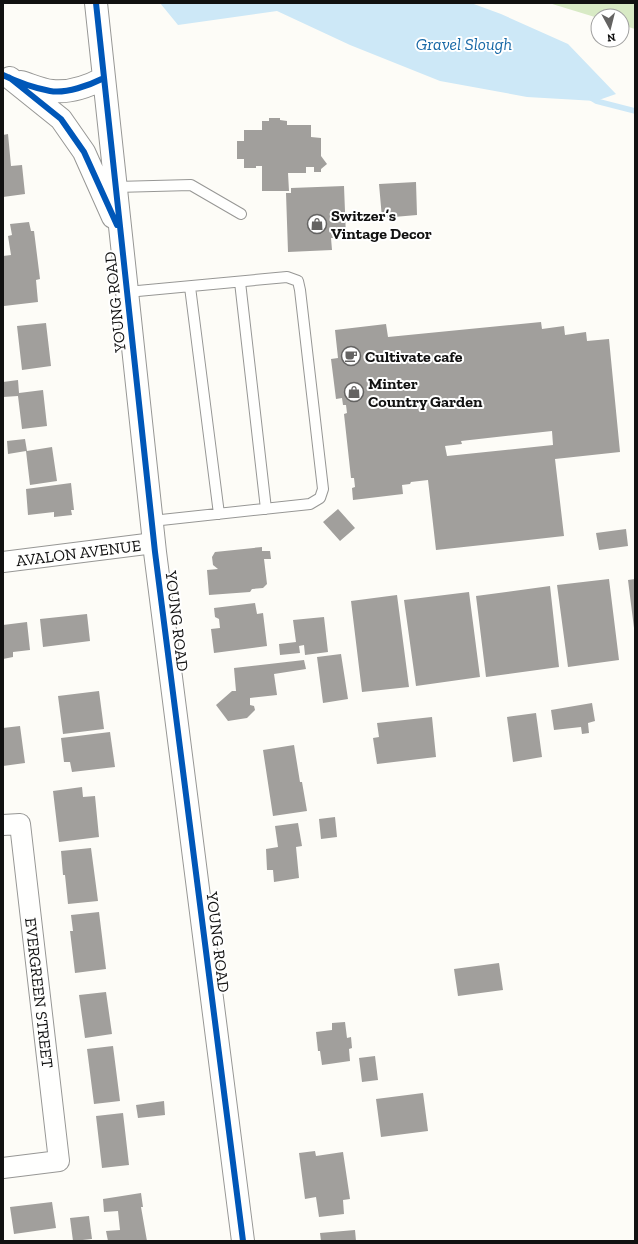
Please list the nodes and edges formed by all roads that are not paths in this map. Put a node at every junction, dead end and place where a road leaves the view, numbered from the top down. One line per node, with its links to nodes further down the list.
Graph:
1 (96, 9): 3 (street, YOUNG ROAD)
2 (6, 77): 3 (street); 6 (street)
3 (104, 78): 4 (street, YOUNG ROAD)
4 (116, 187): 5 (lane); 6 (street, YOUNG ROAD)
5 (241, 214)
6 (121, 234): 9 (street, YOUNG ROAD)
7 (240, 282): 8 (lane); 10 (lane); 10 (lane)
8 (190, 287): 9 (lane); 11 (lane)
9 (127, 292): 12 (street, YOUNG ROAD)
10 (266, 509): 11 (lane)
11 (218, 514): 12 (lane)
12 (152, 521): 13 (street, YOUNG ROAD)
13 (154, 543): 14 (street, AVALON AVENUE); 17 (street, YOUNG ROAD)
14 (3, 562)
15 (11, 824): 16 (street, EVERGREEN STREET)
16 (3, 1168)
17 (244, 1241)

